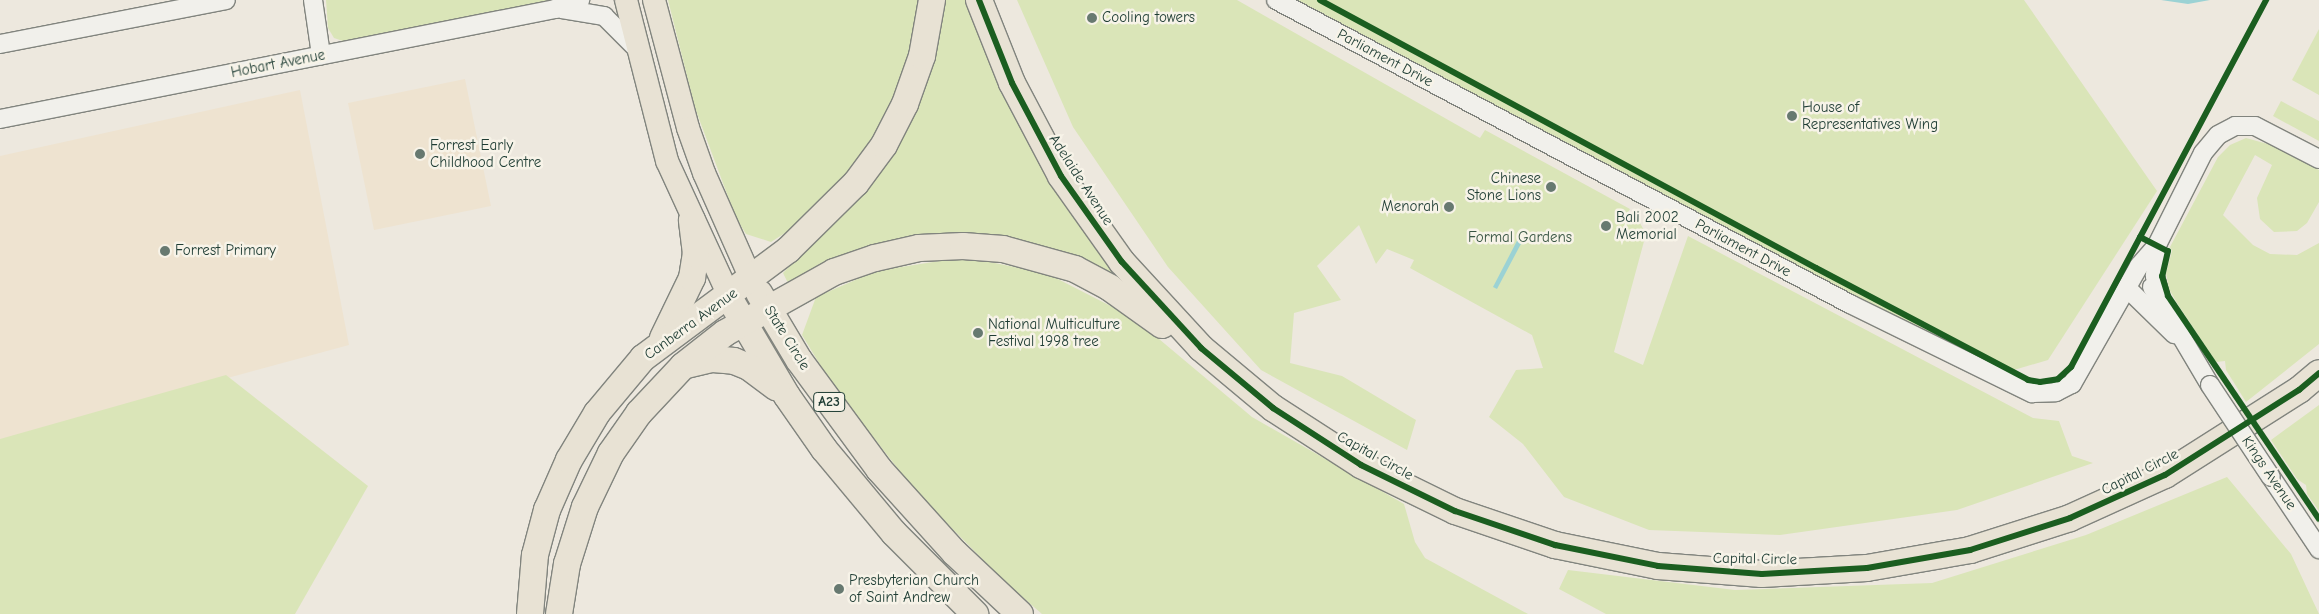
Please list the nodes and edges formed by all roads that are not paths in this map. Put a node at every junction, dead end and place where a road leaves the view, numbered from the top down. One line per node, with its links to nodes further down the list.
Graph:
1 (226, 0): 10 (street)
2 (313, 0): 12 (street)
3 (580, 0): 9 (street, Hobart Avenue)
4 (626, 0): 11 (main road, State Circle)
5 (932, 0): 17 (highway, Canberra Avenue)
6 (979, 0): 25 (highway, Adelaide Avenue)
7 (1276, 0): 18 (street, Parliament Drive)
8 (654, 1): 17 (main road, State Circle)
9 (555, 9): 11 (street, Hobart Avenue); 12 (street, Hobart Avenue)
10 (0, 44)
11 (636, 49): 15 (main road, State Circle)
12 (321, 56): 13 (street, Hobart Avenue)
13 (0, 119)
14 (2319, 159): 16 (street, Parliament Drive)
15 (692, 220): 20 (main road, State Circle); 23 (highway)
16 (2157, 245): 18 (street, Parliament Drive); 19 (street, Parliament Drive)
17 (752, 279): 20 (highway, Canberra Avenue); 21 (highway, State Circle / A23)
18 (2128, 287): 19 (street); 24 (street, Kings Avenue)
19 (2160, 295): 24 (street, Kings Avenue)
20 (729, 296): 22 (highway, State Circle); 23 (highway, Canberra Avenue)
21 (768, 308): 22 (highway, Canberra Avenue); 25 (highway, Canberra Avenue); 29 (highway, State Circle / A23)
22 (743, 322): 26 (highway, Canberra Avenue); 28 (highway, State Circle)
23 (661, 343): 34 (highway, Canberra Avenue)
24 (2186, 347): 31 (street, Kings Avenue, bridge)
25 (1201, 348): 27 (highway, Capital Circle)
26 (683, 366): 28 (highway); 35 (highway, Canberra Avenue)
27 (2319, 373)
28 (787, 396): 30 (highway, State Circle)
29 (898, 491): 30 (highway); 32 (highway, State Circle / A23)
30 (875, 512): 33 (highway, State Circle)
31 (2319, 549)
32 (988, 587): 33 (highway); 36 (highway, State Circle / A23)
33 (972, 612)
34 (530, 614)
35 (559, 614)
36 (1020, 614)

